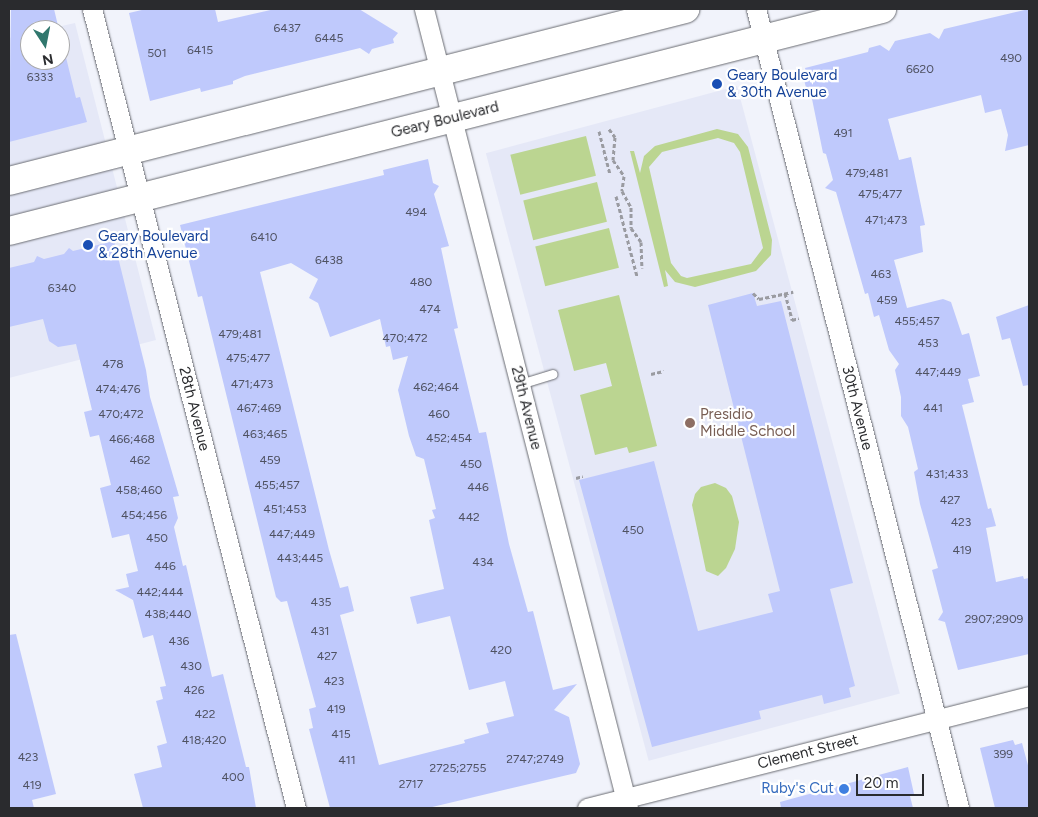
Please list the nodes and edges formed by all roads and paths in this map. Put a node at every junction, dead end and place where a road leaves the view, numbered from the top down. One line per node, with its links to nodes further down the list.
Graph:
1 (92, 9): 11 (street, 28th Avenue)
2 (424, 9): 7 (street, 29th Avenue)
3 (685, 9): 7 (main road)
4 (756, 9): 6 (street, 30th Avenue)
5 (882, 9): 6 (main road, Geary Boulevard)
6 (763, 39): 8 (main road, Geary Boulevard); 30 (street, 30th Avenue)
7 (440, 71): 8 (street, 29th Avenue); 11 (main road)
8 (452, 118): 15 (main road, Geary Boulevard); 26 (street, 29th Avenue)
9 (608, 129): 17 (path)
10 (599, 131): 12 (path)
11 (128, 150): 13 (main road); 15 (street, 28th Avenue)
12 (610, 174)
13 (9, 181)
14 (616, 196): 18 (path)
15 (140, 197): 16 (main road, Geary Boulevard); 32 (street, 28th Avenue)
16 (9, 231)
17 (642, 268)
18 (637, 276)
19 (793, 292): 21 (path)
20 (753, 293): 21 (path)
21 (785, 293): 22 (path)
22 (799, 318)
23 (664, 371): 25 (path)
24 (553, 374): 26 (lane)
25 (650, 374)
26 (520, 384): 31 (street, 29th Avenue)
27 (584, 476): 28 (path)
28 (576, 478)
29 (1029, 696): 30 (street, Clement Street)
30 (936, 719): 31 (street, Clement Street); 34 (street, 30th Avenue)
31 (627, 803): 33 (street, Clement Street)
32 (296, 808)
33 (588, 808)
34 (959, 808)

